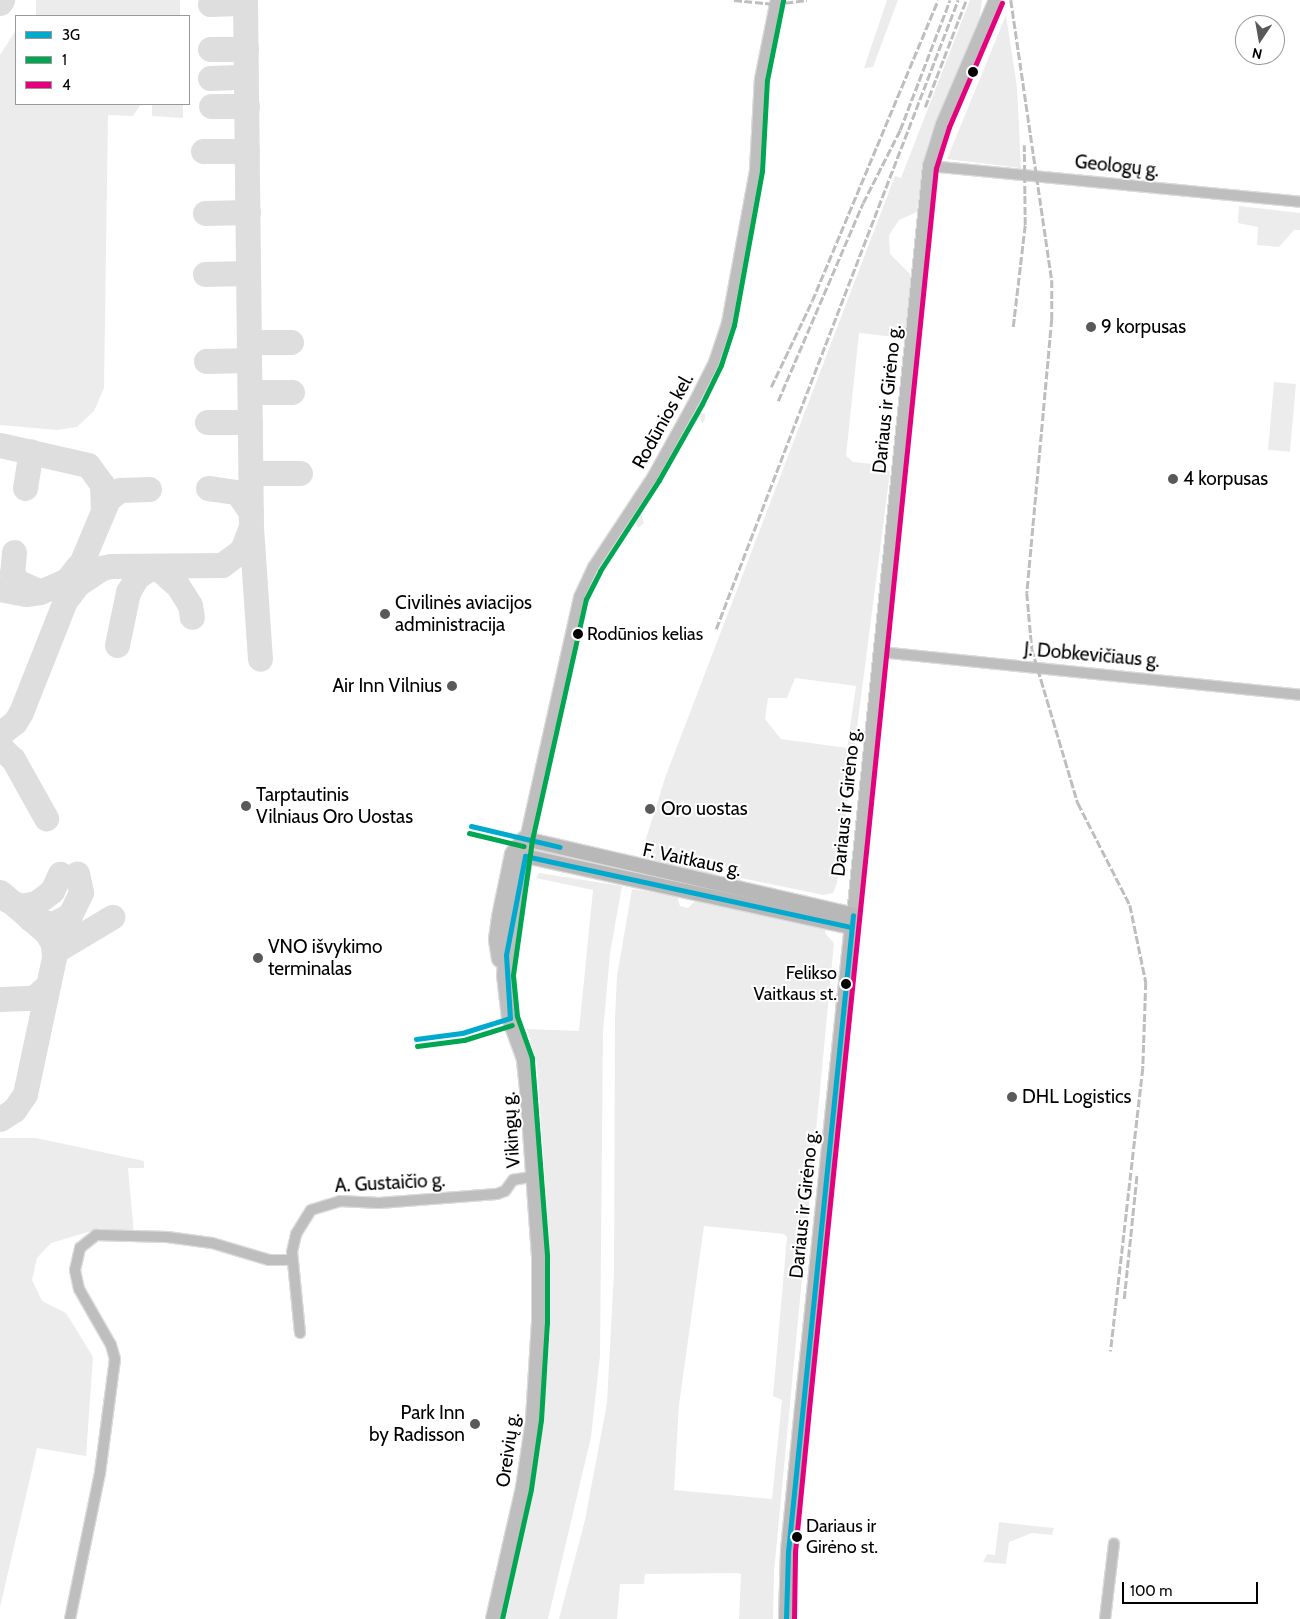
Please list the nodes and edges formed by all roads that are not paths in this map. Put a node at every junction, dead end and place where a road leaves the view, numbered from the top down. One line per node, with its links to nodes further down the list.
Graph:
1 (776, 0): 7 (street, Rodūnios kel.)
2 (995, 0): 3 (street, Dariaus ir Girėno g.)
3 (930, 166): 4 (street, Geologų g.); 5 (street, Dariaus ir Girėno g.)
4 (1300, 202)
5 (880, 652): 6 (street, J. Dobkevičiaus g.); 10 (street, Dariaus ir Girėno g.)
6 (1300, 695)
7 (524, 839): 8 (main road, Vikingų g.); 9 (main road, F. Vaitkaus g.); 11 (main road, Vikingų g.)
8 (525, 856): 9 (main road, F. Vaitkaus g.); 11 (main road, Vikingų g.)
9 (597, 865): 10 (main road, F. Vaitkaus g.)
10 (852, 921): 19 (main road, Dariaus ir Girėno g.)
11 (505, 975): 12 (main road, Vikingų g.)
12 (534, 1176): 13 (street, A. Gustaičio g.); 14 (main road, Vikingų g.)
13 (292, 1260): 15 (street, A. Gustaičio g.); 17 (street)
14 (540, 1284): 18 (main road, Oreivių g.)
15 (300, 1333)
16 (1114, 1544): 20 (street)
17 (70, 1619)
18 (494, 1619)
19 (786, 1619)
20 (1105, 1619)

